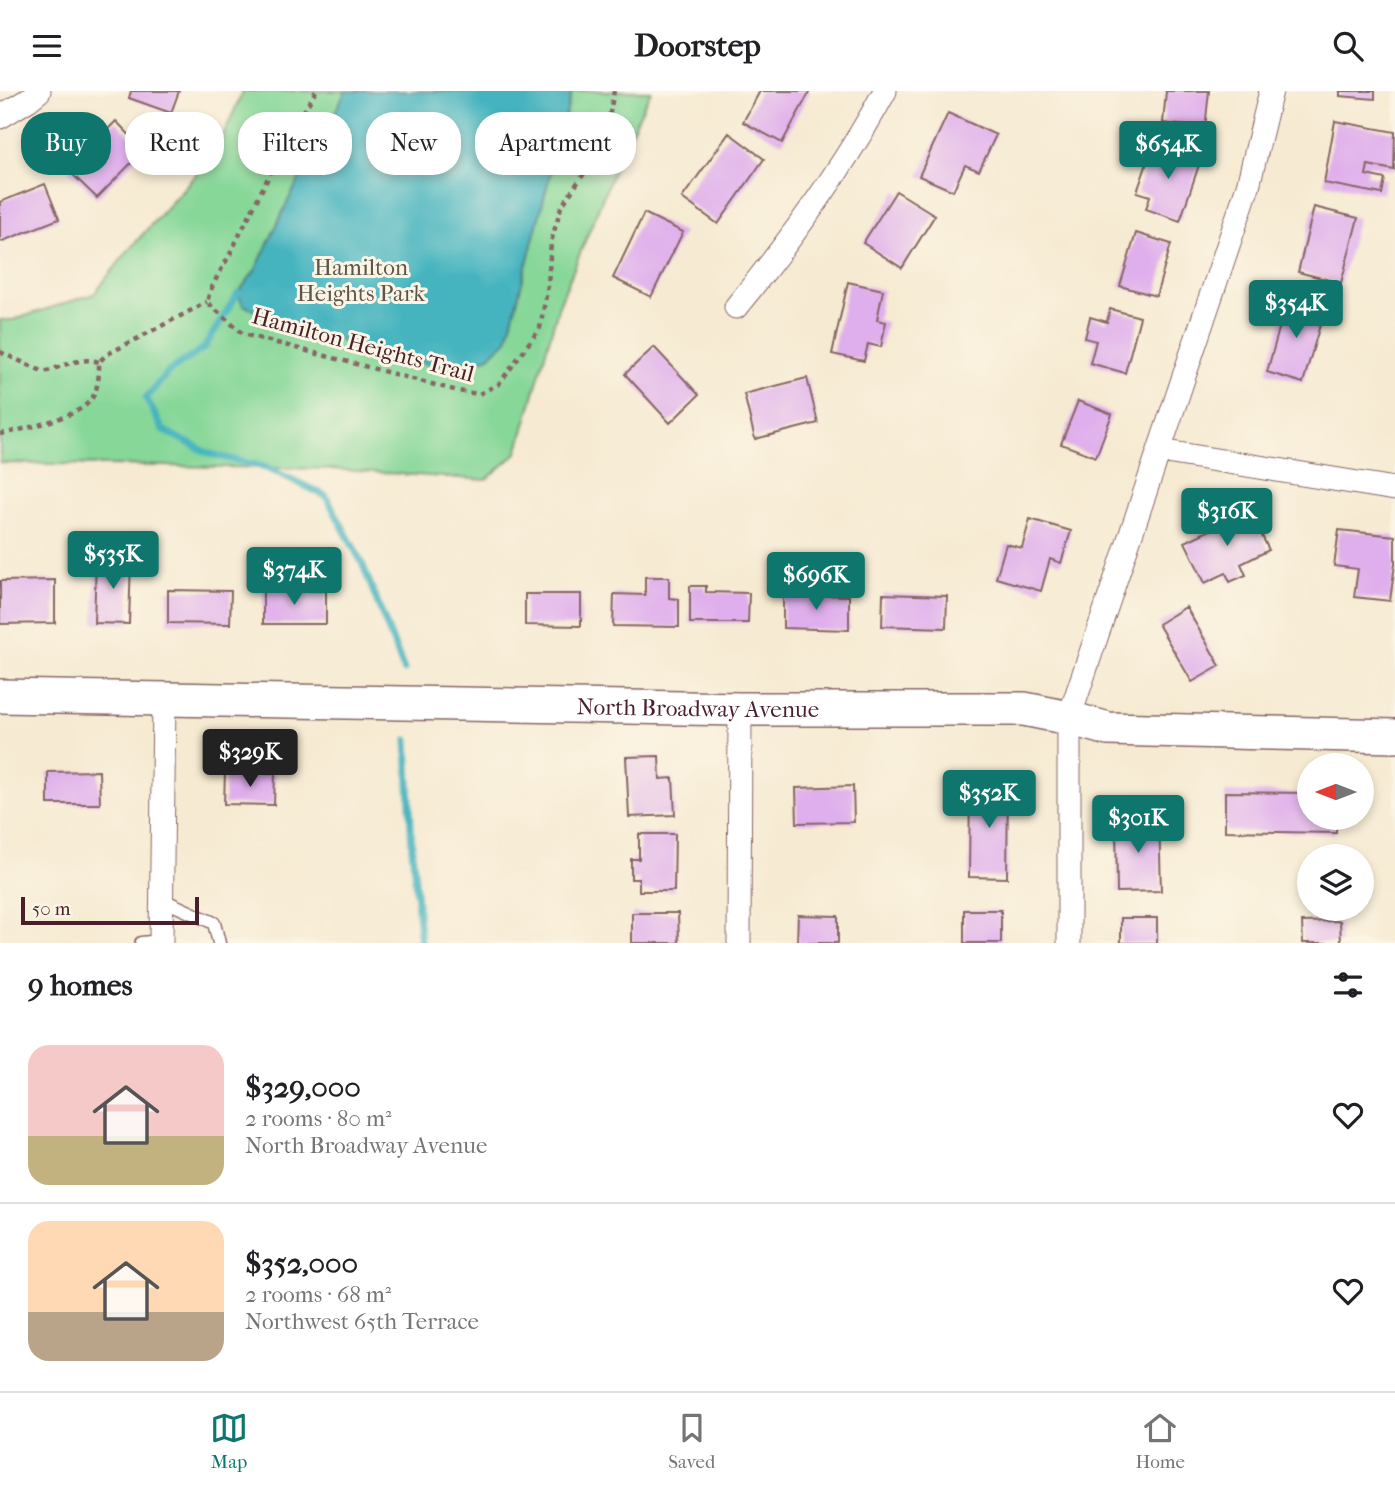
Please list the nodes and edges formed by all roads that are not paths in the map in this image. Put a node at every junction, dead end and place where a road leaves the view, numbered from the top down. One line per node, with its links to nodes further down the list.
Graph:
1 (39, 91): 4 (street)
2 (885, 91): 5 (street)
3 (1271, 91): 6 (street)
4 (0, 117)
5 (736, 307)
6 (1160, 451): 7 (street); 11 (street)
7 (1395, 489)
8 (0, 697): 9 (street, North Broadway Avenue)
9 (164, 701): 10 (street, North Broadway Avenue); 13 (street)
10 (740, 709): 11 (street, North Broadway Avenue); 14 (street)
11 (1069, 717): 12 (street, North Broadway Avenue); 17 (street)
12 (1395, 736)
13 (161, 899): 15 (street); 16 (lane)
14 (739, 932)
15 (154, 942)
16 (219, 943)
17 (1069, 943)

